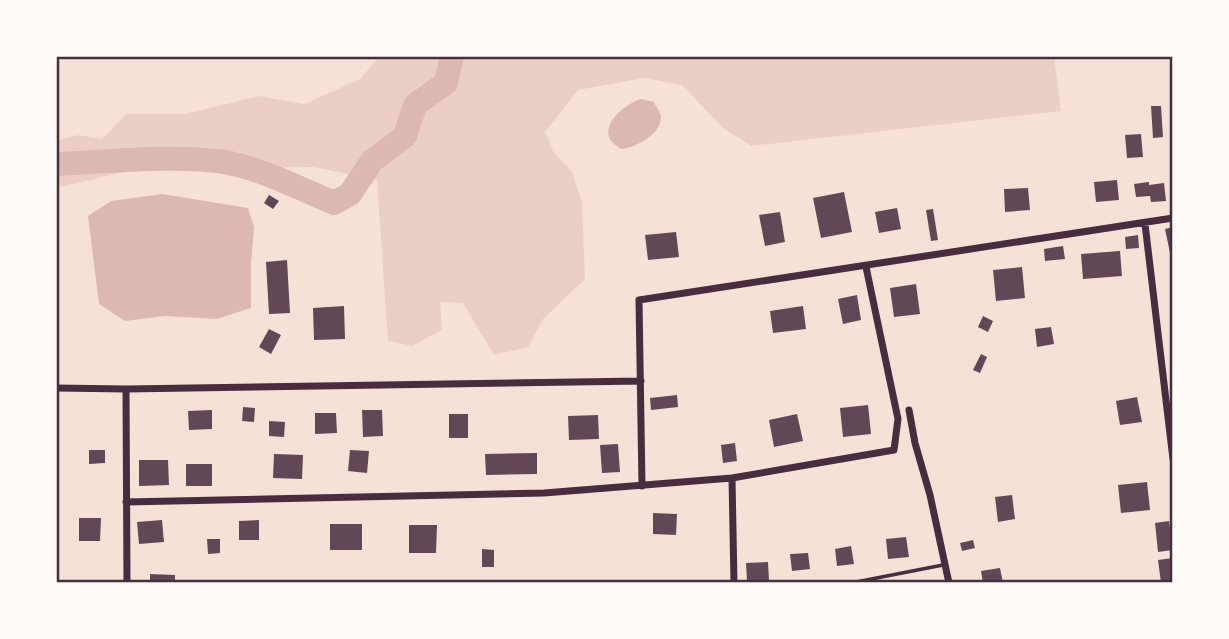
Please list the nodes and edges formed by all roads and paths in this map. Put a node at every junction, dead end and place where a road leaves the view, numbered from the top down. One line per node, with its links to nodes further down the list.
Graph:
1 (1173, 218): 2 (street)
2 (1145, 224): 3 (street); 8 (street)
3 (866, 267): 4 (street); 9 (street)
4 (640, 381): 6 (street); 10 (street)
5 (56, 388): 6 (street)
6 (126, 389): 11 (street)
7 (909, 410): 12 (street)
8 (1173, 459)
9 (732, 478): 10 (street); 14 (street)
10 (642, 486): 11 (street)
11 (126, 502): 13 (street)
12 (945, 565): 15 (lane); 16 (street)
13 (127, 583)
14 (734, 583)
15 (851, 583)
16 (949, 583)

